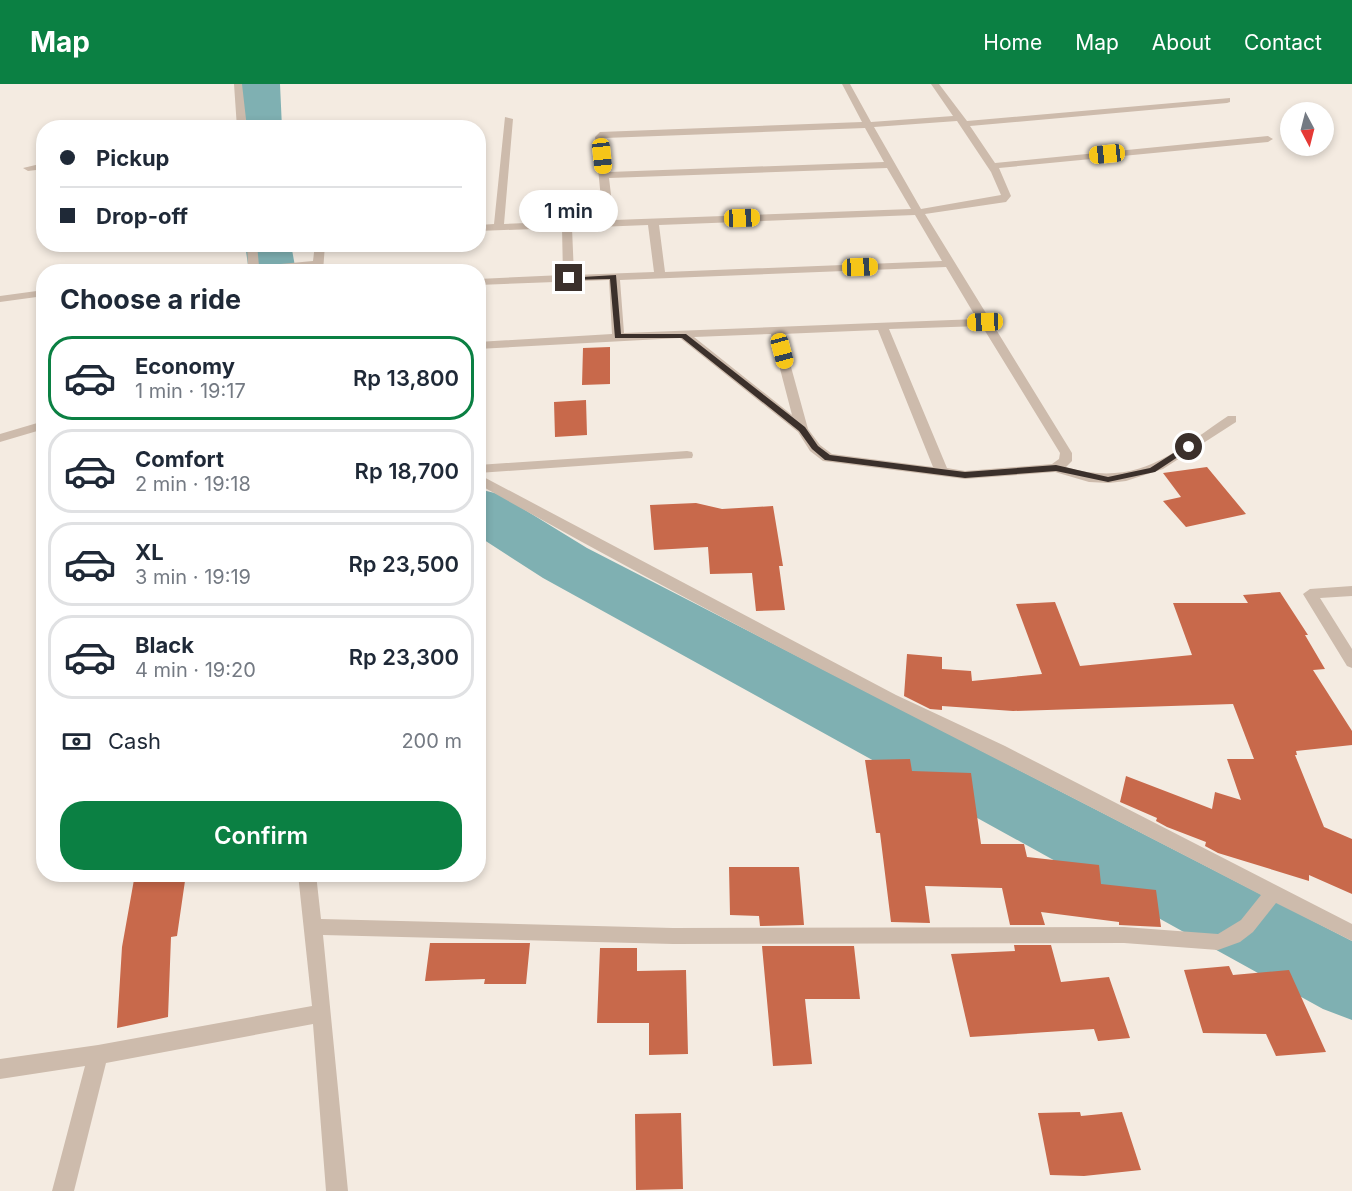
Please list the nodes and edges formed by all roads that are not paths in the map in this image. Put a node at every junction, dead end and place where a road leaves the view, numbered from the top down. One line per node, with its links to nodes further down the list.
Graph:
1 (238, 84): 6 (street)
2 (846, 84): 8 (street)
3 (939, 85): 7 (street)
4 (1227, 100): 7 (street)
5 (508, 118): 19 (street)
6 (241, 120)
7 (961, 121): 8 (street); 11 (street)
8 (869, 125): 10 (street); 14 (street)
9 (1268, 139): 11 (street)
10 (890, 165): 14 (street); 15 (street)
11 (992, 166): 15 (street)
12 (36, 167): 13 (street)
13 (28, 168)
14 (604, 175): 17 (street)
15 (919, 212): 16 (street); 21 (street)
16 (653, 222): 17 (street); 22 (street)
17 (609, 224): 18 (street)
18 (567, 225): 19 (street); 24 (street)
19 (499, 227): 20 (street)
20 (486, 228)
21 (949, 264): 22 (street); 28 (street)
22 (660, 275): 23 (street)
23 (614, 276): 24 (street); 32 (street)
24 (569, 278): 25 (street)
25 (486, 282)
26 (36, 294): 27 (street)
27 (0, 299)
28 (985, 322): 29 (street); 40 (street)
29 (882, 326): 30 (street); 41 (street)
30 (776, 332): 31 (street); 36 (street)
31 (684, 335): 32 (street); 36 (street)
32 (618, 337): 33 (street)
33 (486, 345)
34 (1232, 419): 40 (street)
35 (36, 427): 37 (street)
36 (802, 429): 41 (street)
37 (0, 438)
38 (687, 455): 39 (street)
39 (486, 468)
40 (1056, 468): 41 (street)
41 (942, 473)
42 (486, 483): 46 (street)
43 (1352, 591): 44 (street)
44 (1352, 662)
45 (308, 882): 47 (street)
46 (1274, 892): 47 (street); 48 (street)
47 (312, 927): 49 (street)
48 (1352, 933)
49 (322, 1013): 50 (street); 53 (street)
50 (98, 1054): 51 (street); 52 (street)
51 (0, 1069)
52 (63, 1191)
53 (337, 1191)

